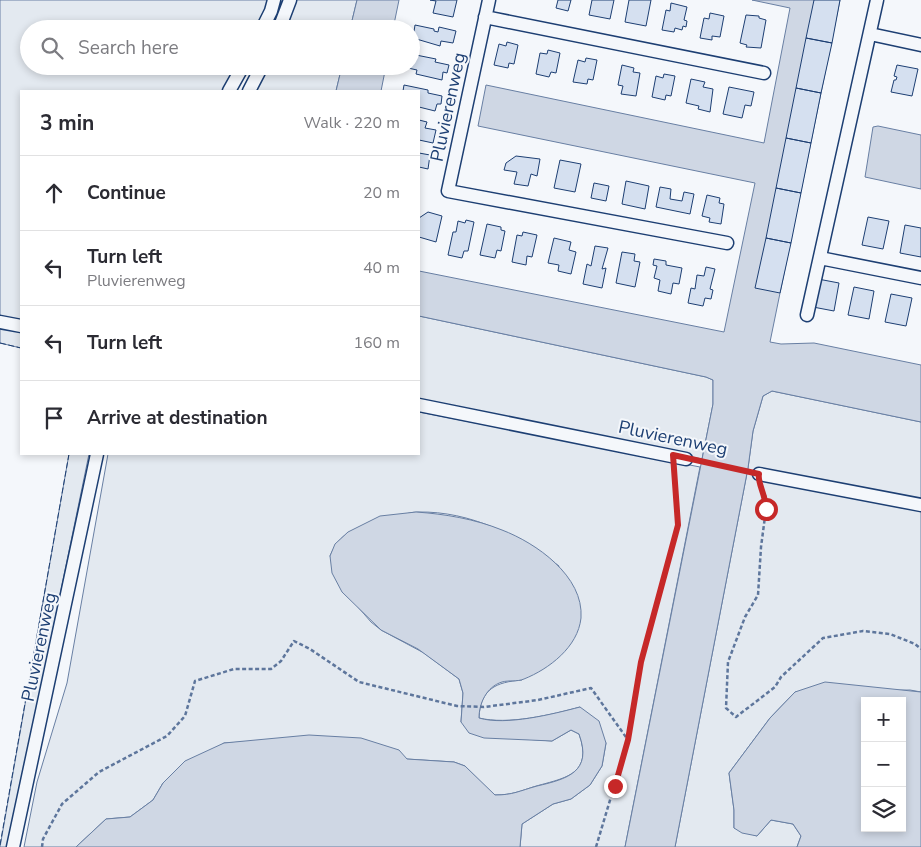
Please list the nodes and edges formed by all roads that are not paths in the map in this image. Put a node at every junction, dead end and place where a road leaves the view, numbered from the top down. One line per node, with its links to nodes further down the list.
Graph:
1 (274, 0): 6 (street)
2 (290, 0): 7 (street)
3 (489, 0): 5 (street, Pluvierenweg)
4 (877, 0): 8 (street)
5 (486, 17): 10 (street); 15 (street, Pluvierenweg)
6 (266, 20)
7 (282, 20)
8 (870, 34): 9 (street); 16 (street)
9 (921, 45)
10 (764, 73)
11 (238, 75): 13 (street)
12 (257, 75): 14 (street)
13 (230, 90)
14 (250, 90)
15 (727, 243)
16 (820, 258): 17 (street); 18 (street)
17 (921, 278)
18 (807, 315)
19 (0, 322): 20 (street)
20 (20, 326)
21 (420, 405): 23 (street, Pluvierenweg)
22 (97, 455): 26 (street, Pluvierenweg)
23 (686, 459)
24 (759, 474): 25 (street)
25 (921, 505)
26 (13, 847)

